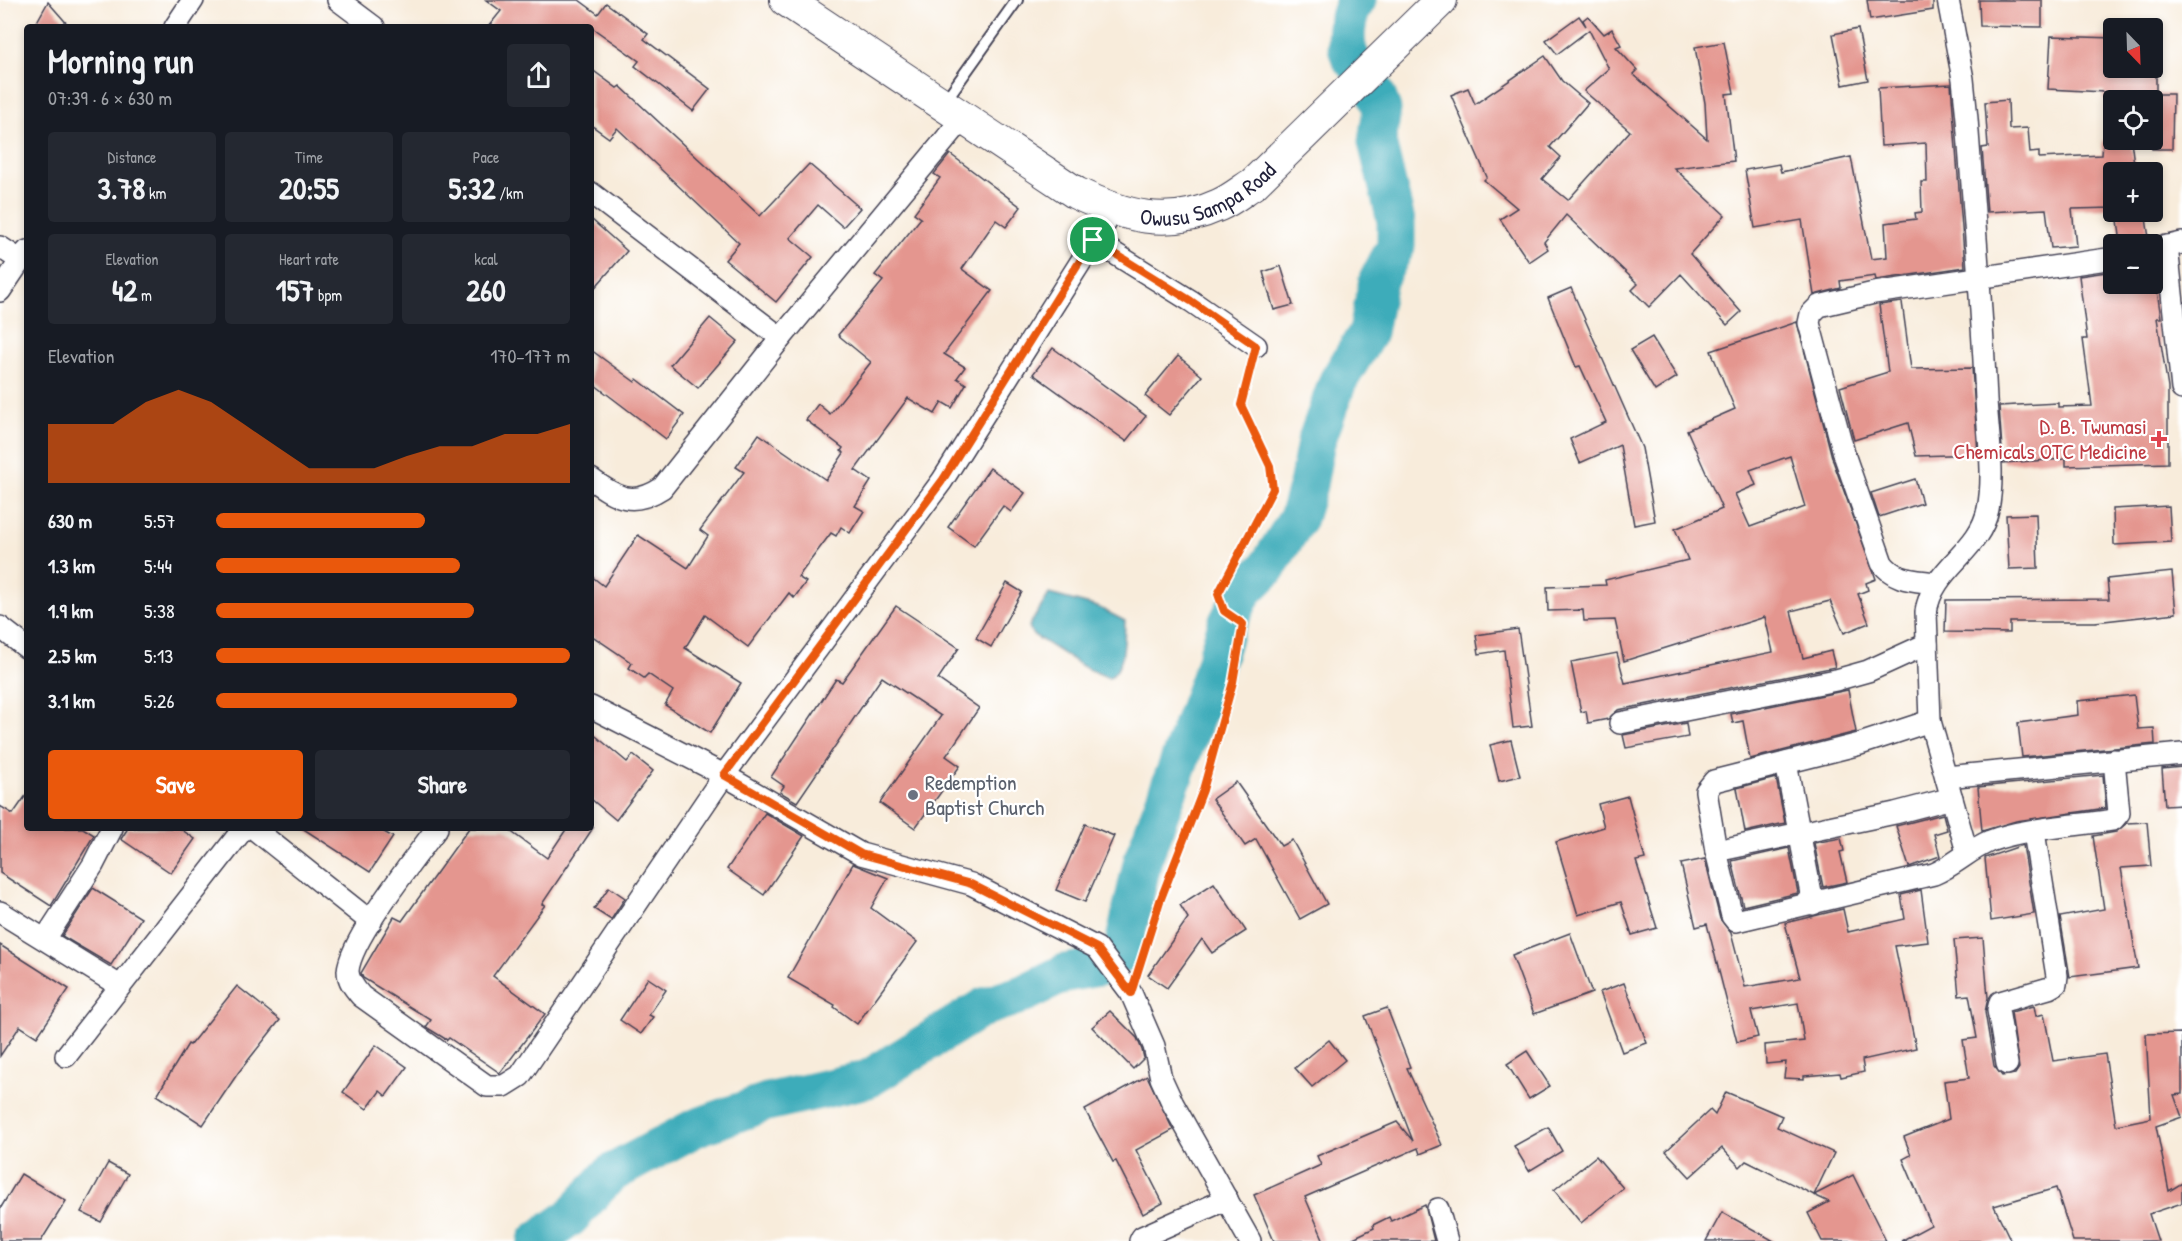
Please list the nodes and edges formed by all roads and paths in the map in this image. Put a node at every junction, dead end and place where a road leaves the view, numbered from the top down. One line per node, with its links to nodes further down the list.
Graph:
1 (193, 0): 7 (street)
2 (338, 0): 8 (street)
3 (1017, 0): 9 (lane)
4 (1441, 0): 11 (main road, Owusu Sampa Road)
5 (1948, 0): 17 (street)
6 (789, 1): 9 (main road, Owusu Sampa Road)
7 (177, 24)
8 (370, 24)
9 (954, 111): 11 (main road, Owusu Sampa Road); 19 (street)
10 (594, 195): 19 (street)
11 (1113, 211): 12 (street)
12 (1093, 240): 20 (street); 33 (street)
13 (2167, 246): 21 (street)
14 (0, 247): 15 (street)
15 (24, 256): 18 (street)
16 (2103, 260): 17 (street)
17 (1979, 280): 23 (street); 23 (street)
18 (0, 291)
19 (781, 338): 22 (street)
20 (1256, 346): 49 (path)
21 (2182, 389)
22 (594, 481)
23 (1935, 583): 25 (street)
24 (0, 627): 26 (street)
25 (1927, 644): 28 (street); 29 (street)
26 (24, 646)
27 (594, 708): 33 (street)
28 (1930, 721): 32 (street); 34 (street)
29 (1620, 723)
30 (2182, 754): 31 (street)
31 (2114, 760): 34 (street); 40 (street)
32 (1786, 763): 41 (street); 42 (street)
33 (724, 775): 46 (street); 49 (street)
34 (1946, 777): 35 (street)
35 (1952, 798): 41 (street); 43 (street)
36 (110, 831): 47 (street)
37 (242, 831): 48 (street)
38 (257, 831): 46 (street)
39 (435, 831): 46 (street)
40 (2034, 832): 43 (street); 51 (street)
41 (1800, 833): 42 (street); 44 (street)
42 (1716, 851): 44 (street)
43 (1967, 852): 44 (street)
44 (1813, 904)
45 (0, 912): 47 (street)
46 (371, 922)
47 (45, 939): 48 (street)
48 (120, 986): 50 (street)
49 (1131, 993): 52 (street)
50 (66, 1056)
51 (2007, 1064)
52 (1227, 1199): 54 (street); 55 (street)
53 (1438, 1209): 56 (street)
54 (1140, 1241)
55 (1250, 1241)
56 (1448, 1241)

